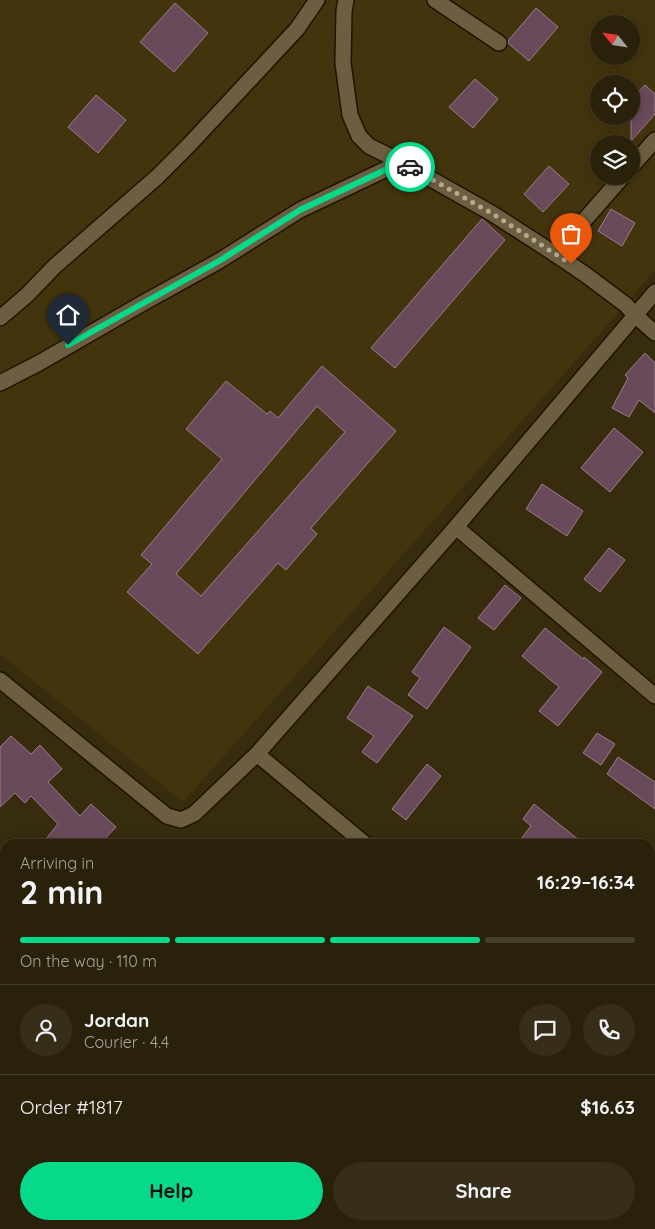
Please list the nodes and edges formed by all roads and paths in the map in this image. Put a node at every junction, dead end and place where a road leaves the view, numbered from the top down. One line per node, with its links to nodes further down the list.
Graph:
1 (317, 0): 12 (street)
2 (346, 0): 7 (street)
3 (435, 0): 4 (street)
4 (498, 44)
5 (655, 140): 6 (street)
6 (640, 157)
7 (402, 162): 9 (street); 14 (street)
8 (615, 185): 9 (street)
9 (555, 254): 11 (street)
10 (655, 292): 11 (street)
11 (635, 315): 13 (street); 15 (street)
12 (0, 318)
13 (655, 333)
14 (0, 383)
15 (456, 527): 17 (street); 18 (street)
16 (0, 680): 18 (street)
17 (655, 696)
18 (257, 754): 19 (street)
19 (360, 839)

